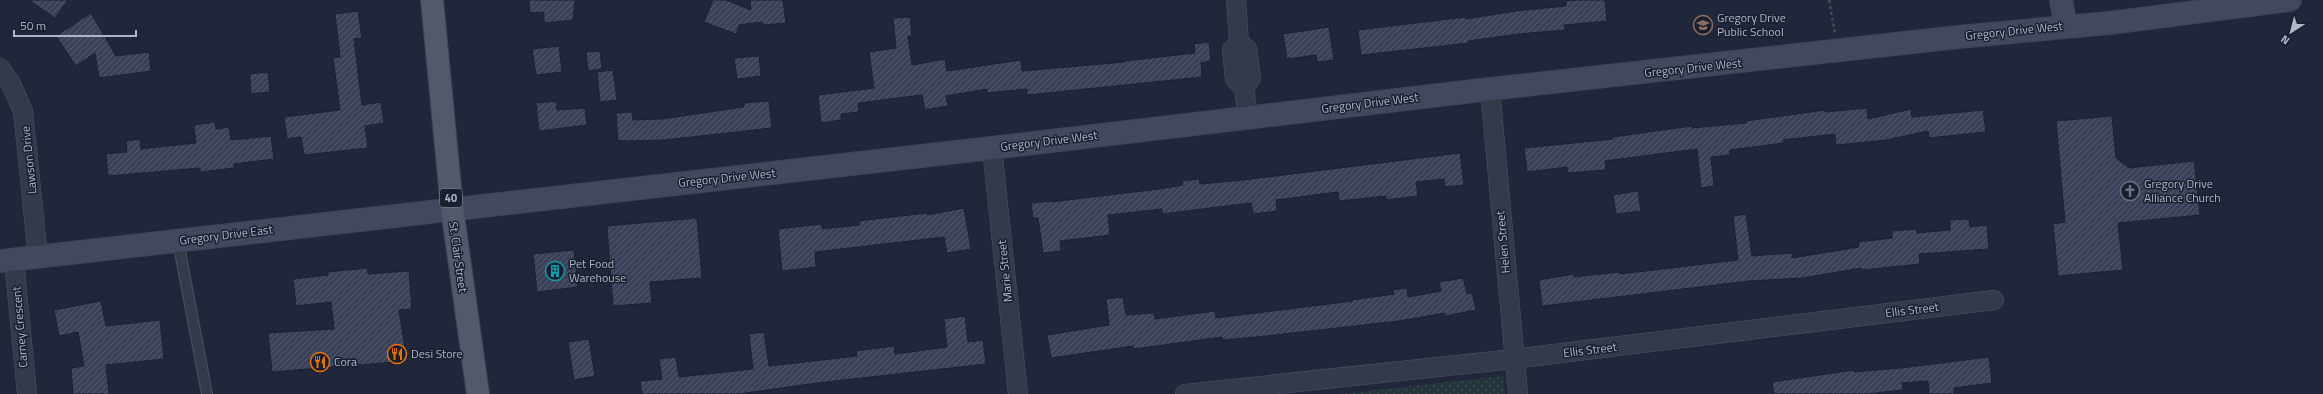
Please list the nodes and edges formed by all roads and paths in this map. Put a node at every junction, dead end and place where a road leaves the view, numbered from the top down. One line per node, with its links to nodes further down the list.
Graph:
1 (432, 0): 12 (main road, St. Clair Street / 40)
2 (1236, 0): 10 (street)
3 (1829, 0): 7 (path)
4 (2061, 0): 6 (street)
5 (2290, 0): 6 (street, Gregory Drive West)
6 (2066, 26): 7 (street, Gregory Drive West)
7 (1836, 51): 9 (street, Gregory Drive West)
8 (0, 68): 14 (street, Lawson Drive)
9 (1490, 89): 10 (street, Gregory Drive West); 17 (street, Helen Street)
10 (1248, 118): 11 (street, Gregory Drive West)
11 (992, 148): 12 (street, Gregory Drive West); 21 (street, Marie Street)
12 (452, 208): 13 (street, Gregory Drive East); 20 (main road, St. Clair Street / 40)
13 (178, 241): 14 (street, Gregory Drive East); 19 (lane)
14 (38, 257): 15 (street, Gregory Drive East)
15 (7, 260): 18 (street, Carney Crescent)
16 (1994, 300): 17 (street, Ellis Street)
17 (1513, 359): 22 (street, Ellis Street); 23 (street, Helen Street)
18 (26, 394)
19 (207, 394)
20 (478, 394)
21 (1018, 394)
22 (1185, 394)
23 (1518, 394)

